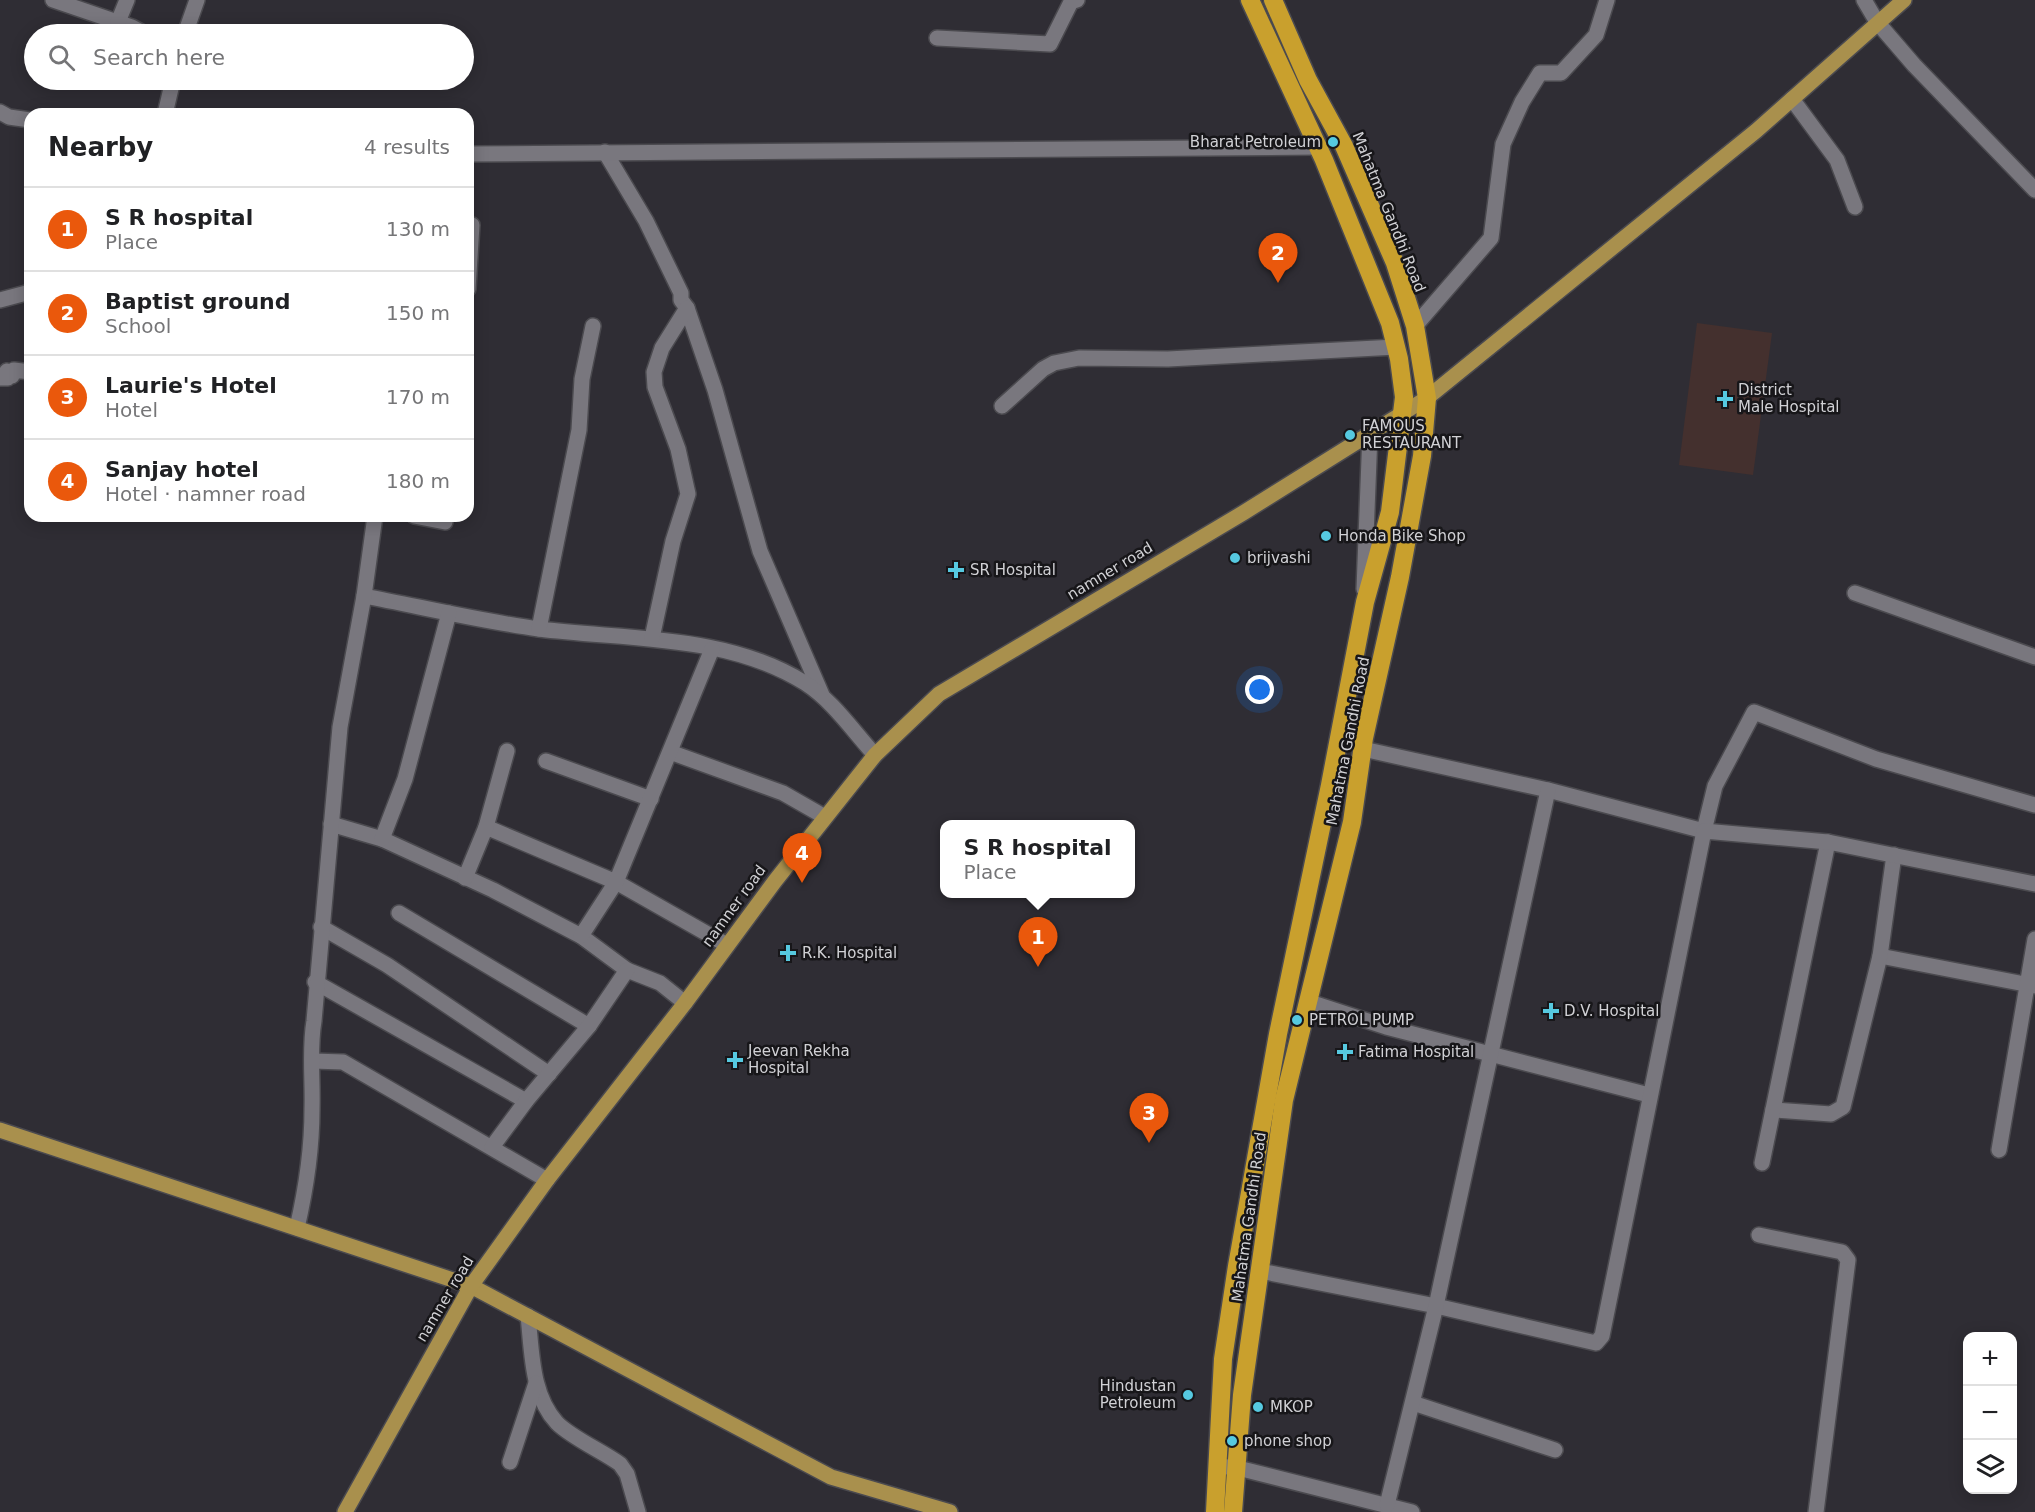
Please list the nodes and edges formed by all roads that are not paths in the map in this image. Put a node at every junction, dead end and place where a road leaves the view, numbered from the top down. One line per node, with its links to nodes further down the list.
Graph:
1 (54, 0): 10 (street)
2 (127, 0): 10 (street)
3 (197, 0): 13 (street)
4 (1077, 0): 14 (street)
5 (1250, 0): 20 (highway, Mahatma Gandhi Road)
6 (1273, 0): 29 (highway, Mahatma Gandhi Road)
7 (1607, 0): 29 (street)
8 (1864, 0): 11 (street)
9 (1904, 0): 11 (main road, namner road)
10 (118, 22): 12 (street)
11 (1878, 22): 16 (main road, namner road); 23 (street)
12 (122, 24)
13 (189, 24)
14 (937, 38)
15 (171, 90): 17 (street)
16 (1792, 99): 24 (street); 33 (main road, namner road)
17 (166, 108)
18 (0, 112): 19 (street)
19 (24, 119)
20 (1318, 147): 21 (street); 30 (highway, Mahatma Gandhi Road)
21 (605, 152): 22 (street); 27 (street)
22 (474, 154)
23 (2035, 190)
24 (1855, 207)
25 (24, 294): 26 (street)
26 (0, 300)
27 (687, 308): 43 (street); 46 (street)
28 (593, 326): 42 (street)
29 (1415, 326): 33 (highway, Mahatma Gandhi Road)
30 (1396, 347): 34 (street); 35 (highway, Mahatma Gandhi Road)
31 (24, 371): 32 (street)
32 (0, 378)
33 (1427, 398): 35 (main road, namner road); 47 (highway, Mahatma Gandhi Road)
34 (1002, 406)
35 (1402, 413): 36 (main road, namner road); 40 (highway, Mahatma Gandhi Road)
36 (1370, 433): 40 (street); 50 (main road, namner road)
37 (374, 522): 39 (street)
38 (1855, 593): 45 (street)
39 (364, 596): 41 (street); 56 (street)
40 (1364, 609): 98 (highway, Mahatma Gandhi Road)
41 (449, 613): 42 (street); 59 (street)
42 (539, 629): 43 (street)
43 (652, 638): 44 (street)
44 (712, 648): 46 (street); 49 (street)
45 (2035, 657)
46 (822, 695): 50 (street)
47 (1363, 748): 52 (street); 74 (highway, Mahatma Gandhi Road)
48 (507, 751): 57 (street)
49 (670, 752): 53 (street); 55 (street)
50 (875, 755): 55 (main road, namner road)
51 (546, 761): 53 (street)
52 (1548, 790): 58 (street); 77 (street)
53 (651, 799): 63 (street)
54 (2035, 805): 58 (street)
55 (825, 818): 69 (main road, namner road)
56 (332, 824): 59 (street); 66 (street)
57 (486, 827): 62 (street); 63 (street)
58 (1704, 831): 60 (street); 80 (street)
59 (382, 839): 62 (street)
60 (1828, 842): 61 (street); 82 (street)
61 (1894, 855): 64 (street); 70 (street)
62 (465, 878): 67 (street)
63 (616, 882): 67 (street); 69 (street)
64 (2035, 884)
65 (399, 913): 76 (street)
66 (321, 927): 72 (street); 79 (street)
67 (581, 936): 71 (street)
68 (2035, 939): 73 (street)
69 (727, 945): 75 (main road, namner road)
70 (1880, 956): 73 (street); 82 (street)
71 (627, 970): 75 (street); 76 (street)
72 (315, 982): 78 (street); 81 (street)
73 (2031, 985): 85 (street)
74 (1307, 1001): 77 (street); 90 (highway, Mahatma Gandhi Road)
75 (685, 1003): 87 (main road, namner road)
76 (589, 1026): 79 (street)
77 (1490, 1053): 80 (street); 92 (street)
78 (313, 1061): 84 (street); 88 (street)
79 (549, 1074): 81 (street)
80 (1649, 1095): 92 (street)
81 (526, 1101): 84 (street)
82 (1773, 1110): 86 (street)
83 (0, 1131): 88 (main road)
84 (492, 1147): 87 (street)
85 (1999, 1150)
86 (1762, 1163)
87 (547, 1180): 91 (main road, namner road)
88 (297, 1228): 91 (main road)
89 (1759, 1235): 107 (street)
90 (1260, 1271): 92 (street); 99 (highway, Mahatma Gandhi Road)
91 (471, 1286): 93 (main road); 101 (main road, namner road)
92 (1436, 1306): 95 (street)
93 (528, 1316): 94 (street); 103 (main road)
94 (536, 1383): 97 (street); 102 (street)
95 (1413, 1403): 96 (street); 100 (street)
96 (1555, 1450)
97 (510, 1462)
98 (1218, 1466): 99 (street); 104 (highway, Mahatma Gandhi Road)
99 (1238, 1468): 100 (street); 105 (highway, Mahatma Gandhi Road)
100 (1387, 1505): 106 (street)
101 (345, 1512)
102 (638, 1512)
103 (950, 1512)
104 (1215, 1512)
105 (1233, 1512)
106 (1412, 1512)
107 (1816, 1512)

